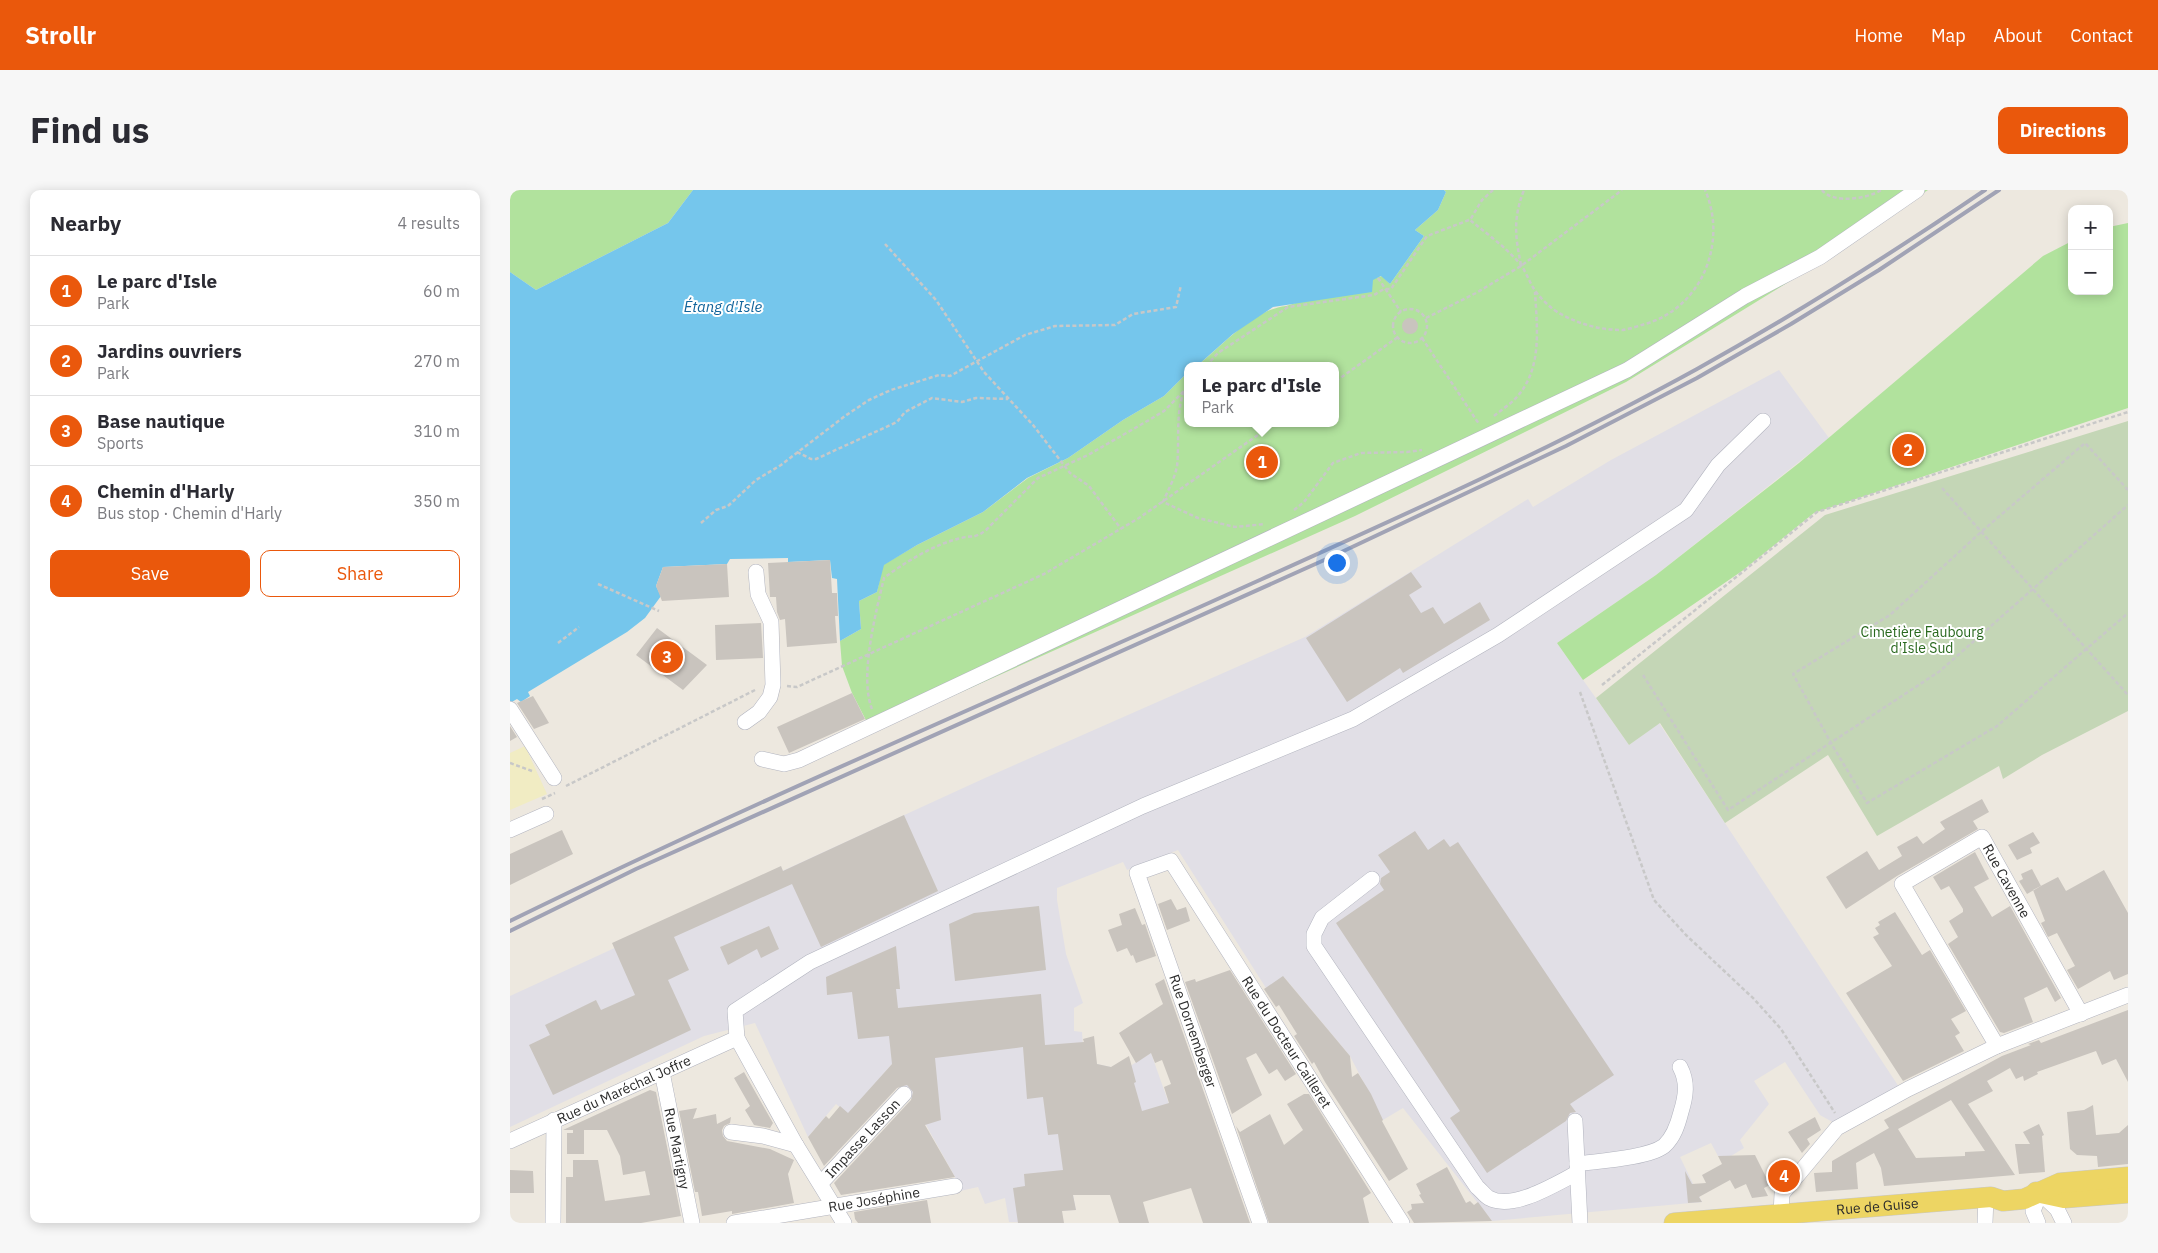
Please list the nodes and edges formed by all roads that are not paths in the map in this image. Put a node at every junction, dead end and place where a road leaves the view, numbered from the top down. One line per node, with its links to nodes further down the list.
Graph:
1 (1917, 190): 6 (street)
2 (1763, 421): 14 (street)
3 (756, 572): 5 (street)
4 (510, 709): 7 (street)
5 (745, 722)
6 (762, 759)
7 (554, 778)
8 (541, 808): 9 (street)
9 (510, 830)
10 (1172, 861): 37 (street, Rue Dornemberger); 38 (street, Rue du Docteur Cailleret)
11 (1372, 879): 24 (street)
12 (2128, 995): 13 (street)
13 (2081, 1014): 15 (street); 15 (street, Rue Cavenne)
14 (737, 1038): 17 (street, Rue du Maréchal Joffre); 23 (street)
15 (1998, 1046): 32 (street)
16 (1680, 1067): 24 (street)
17 (662, 1072): 19 (street, Rue du Maréchal Joffre); 34 (street, Rue Martigny)
18 (904, 1094): 26 (street, Impasse Lasson)
19 (554, 1120): 22 (street, Rue du Maréchal Joffre); 33 (street)
20 (1575, 1121): 24 (street)
21 (731, 1132): 23 (street)
22 (510, 1141)
23 (796, 1145): 26 (street)
24 (1577, 1169): 39 (street)
25 (2128, 1177): 29 (main road, Rue de Guise)
26 (821, 1183): 31 (street)
27 (955, 1186): 31 (street, Rue Joséphine)
28 (2128, 1192): 29 (main road, Rue de Guise)
29 (2040, 1194): 30 (main road, Rue de Guise); 42 (street); 43 (street)
30 (1989, 1197): 32 (main road, Rue de Guise); 41 (street)
31 (835, 1206): 35 (street, Rue Joséphine); 36 (street)
32 (1781, 1214): 40 (main road, Rue de Guise)
33 (553, 1223)
34 (692, 1223)
35 (734, 1223)
36 (844, 1223)
37 (1260, 1223)
38 (1402, 1223)
39 (1580, 1223)
40 (1674, 1223)
41 (1986, 1223)
42 (2038, 1223)
43 (2064, 1223)

